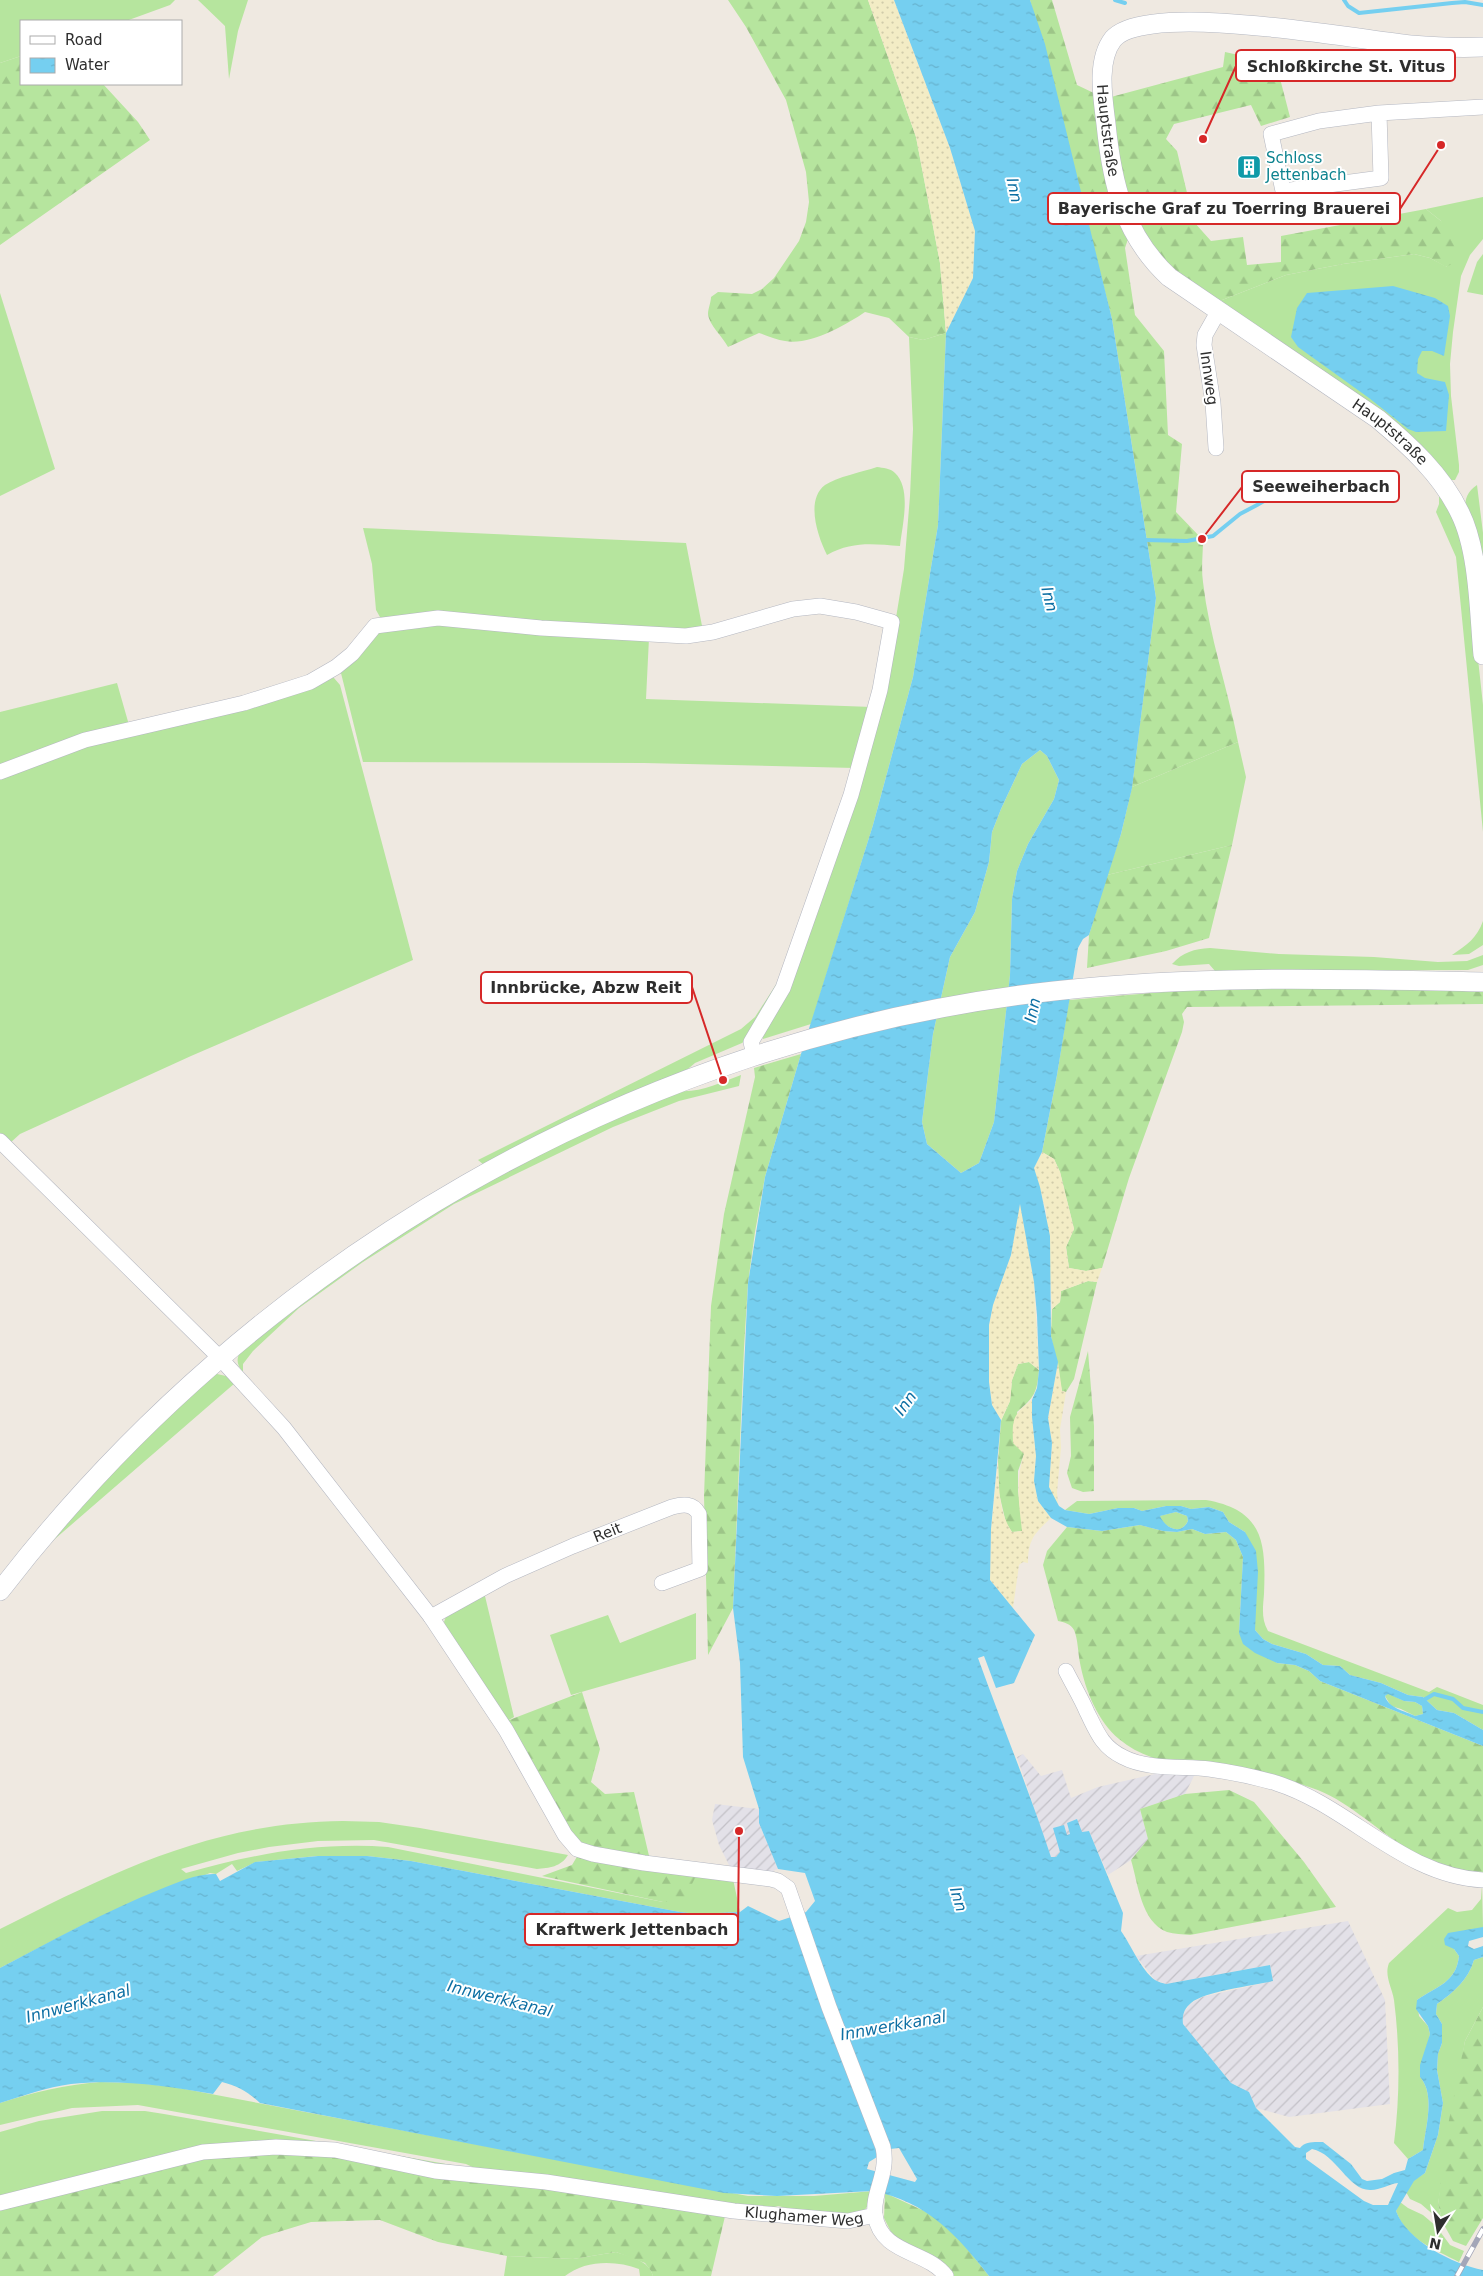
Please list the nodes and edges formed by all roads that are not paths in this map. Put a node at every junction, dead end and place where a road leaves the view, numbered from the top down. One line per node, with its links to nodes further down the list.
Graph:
1 (1483, 47): 4 (street, Hauptstraße)
2 (1483, 107): 3 (street)
3 (1379, 112): 3 (street)
4 (1218, 312): 5 (street, Innweg); 6 (street, Hauptstraße)
5 (1216, 448)
6 (1483, 655)
7 (0, 772): 9 (street)
8 (1483, 982): 9 (street)
9 (754, 1054): 11 (street)
10 (0, 1141): 11 (street)
11 (219, 1357): 13 (street); 14 (street)
12 (662, 1583): 14 (street, Reit)
13 (0, 1591)
14 (431, 1617): 18 (street)
15 (1066, 1671): 16 (street)
16 (1483, 1880)
17 (0, 2203): 18 (street, Klughamer Weg)
18 (875, 2215): 19 (street)
19 (946, 2276)

